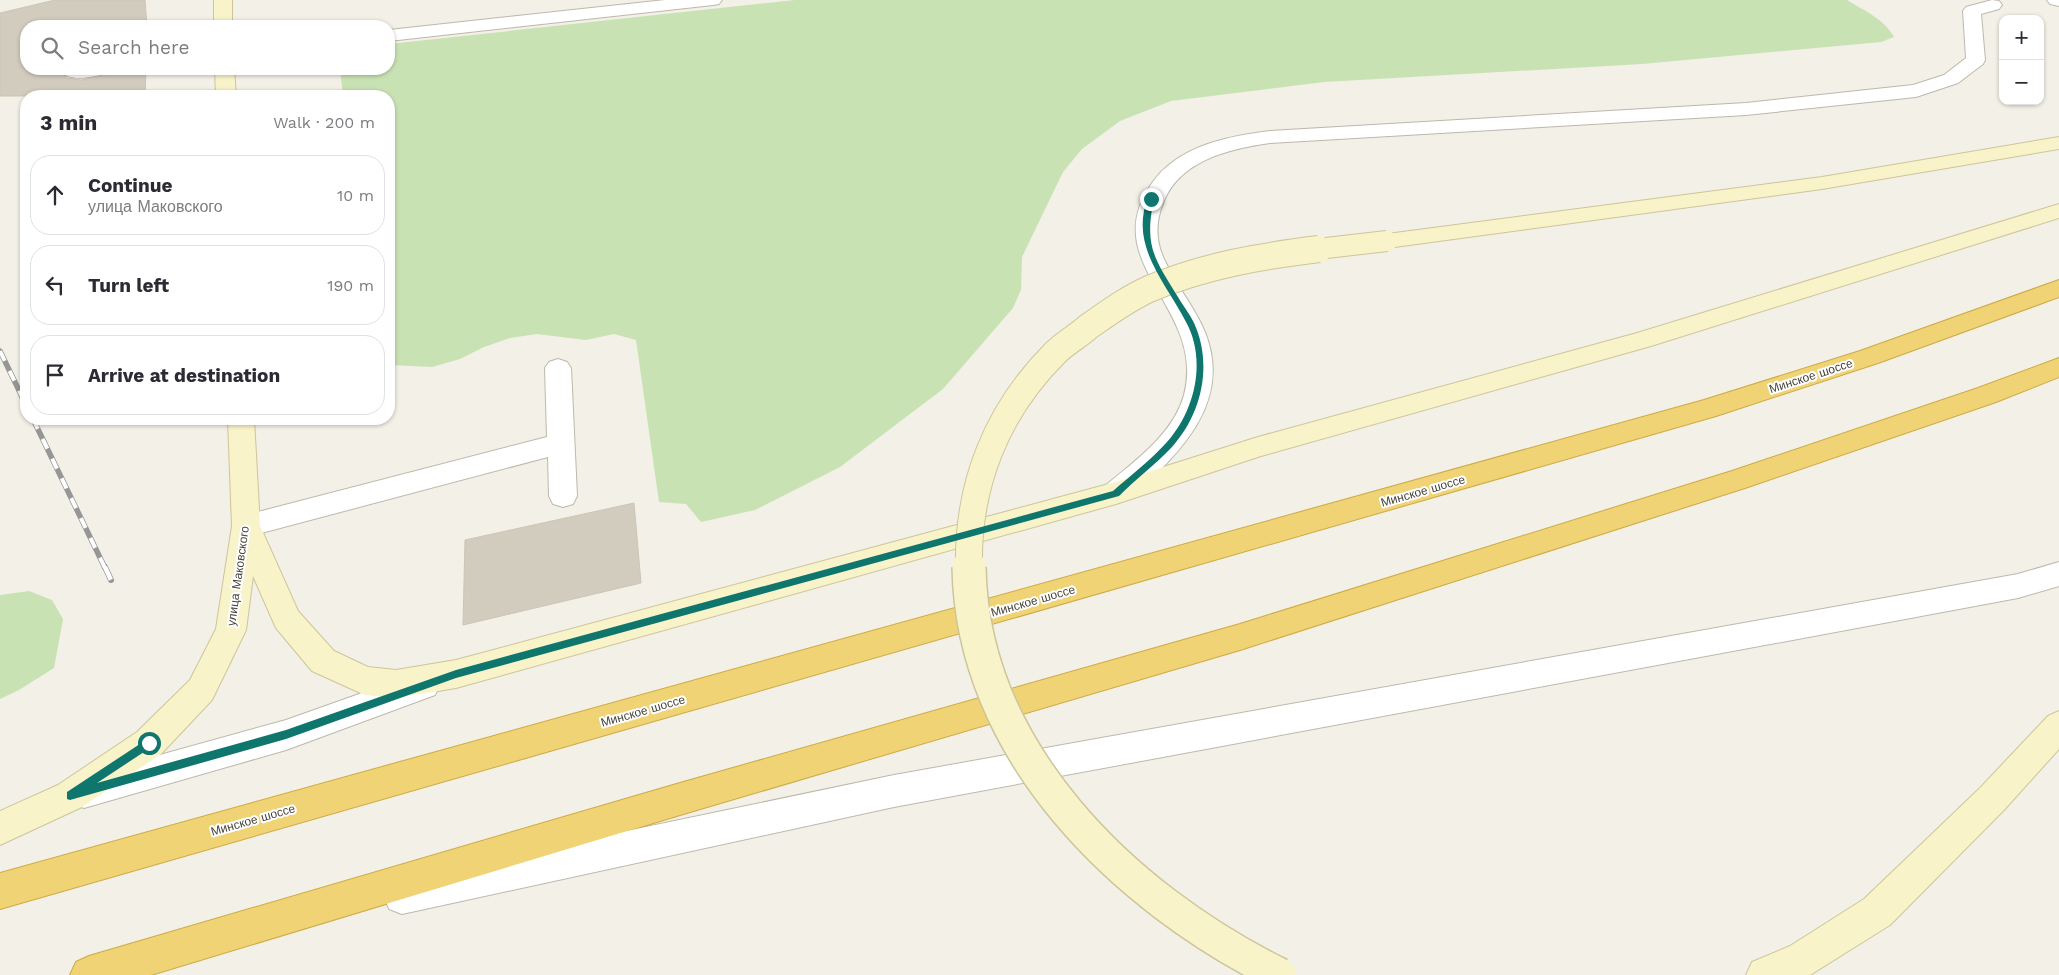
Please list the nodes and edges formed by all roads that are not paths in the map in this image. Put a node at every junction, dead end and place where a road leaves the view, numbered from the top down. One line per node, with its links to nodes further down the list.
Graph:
1 (223, 0): 4 (main road)
2 (713, 0): 5 (street)
3 (1993, 5): 15 (street)
4 (223, 20)
5 (395, 35)
6 (225, 75): 7 (main road)
7 (226, 90)
8 (2059, 143): 26 (main road, bridge)
9 (2059, 211): 15 (main road)
10 (2059, 288): 23 (highway, Минское шоссе)
11 (2059, 367): 24 (highway)
12 (558, 368): 14 (street)
13 (241, 425): 17 (main road, улица Маковского)
14 (561, 444): 16 (street); 17 (street)
15 (1116, 493): 19 (main road)
16 (563, 496)
17 (246, 526): 19 (main road); 21 (main road, улица Маковского)
18 (2059, 574): 24 (street)
19 (456, 674): 21 (street)
20 (2059, 726): 27 (main road)
21 (70, 796): 22 (main road, улица Маковского)
22 (0, 828)
23 (0, 891)
24 (237, 931): 25 (highway)
25 (89, 975)
26 (1280, 975)
27 (1765, 975)

